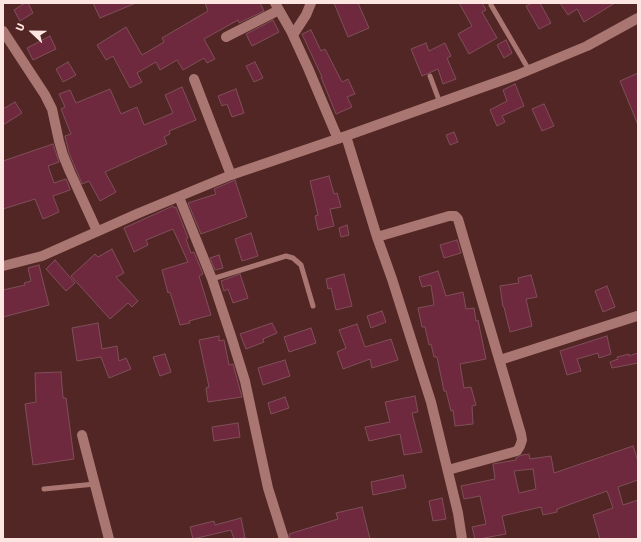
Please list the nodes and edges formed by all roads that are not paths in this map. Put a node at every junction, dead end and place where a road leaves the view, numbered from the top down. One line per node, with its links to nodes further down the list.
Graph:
1 (311, 3): 6 (street)
2 (491, 5): 8 (lane)
3 (277, 6): 6 (street); 7 (street)
4 (638, 18): 8 (street)
5 (3, 31): 15 (street)
6 (293, 35): 12 (street)
7 (226, 37)
8 (529, 70): 11 (street)
9 (430, 76): 11 (lane)
10 (194, 79): 13 (street)
11 (440, 103): 12 (street)
12 (342, 138): 13 (street); 16 (street)
13 (231, 175): 14 (street)
14 (179, 197): 15 (street); 18 (street)
15 (97, 231): 17 (street)
16 (377, 237): 21 (street); 23 (street)
17 (3, 266)
18 (212, 279): 19 (lane); 27 (street)
19 (313, 306)
20 (637, 316): 21 (street)
21 (500, 360): 23 (street)
22 (82, 435): 24 (street)
23 (448, 470): 28 (street)
24 (94, 484): 25 (lane); 26 (street)
25 (44, 489)
26 (109, 539)
27 (284, 539)
28 (462, 539)

